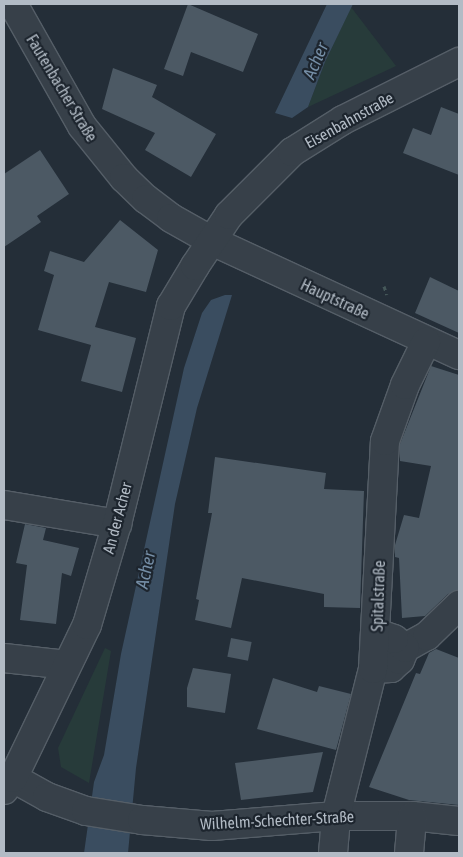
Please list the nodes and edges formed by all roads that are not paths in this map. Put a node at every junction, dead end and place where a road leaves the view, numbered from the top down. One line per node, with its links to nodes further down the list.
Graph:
1 (21, 6): 3 (street, Fautenbacher Straße)
2 (459, 62): 3 (street, Eisenbahnstraße)
3 (212, 241): 4 (street, Hauptstraße); 7 (street, An der Acher)
4 (426, 342): 5 (street, Hauptstraße); 9 (street, Spitalstraße)
5 (459, 355)
6 (4, 505): 7 (street)
7 (117, 524): 12 (street, An der Acher)
8 (459, 605): 10 (street)
9 (377, 633): 10 (street); 13 (street, Spitalstraße)
10 (405, 648): 13 (street)
11 (4, 658): 12 (street)
12 (67, 665): 14 (street, An der Acher)
13 (373, 669): 15 (street, Spitalstraße)
14 (8, 784): 15 (street, Wilhelm-Schechter-Straße)
15 (336, 816): 16 (street, Wilhelm-Schechter-Straße); 18 (street, Spitalstraße)
16 (412, 816): 17 (street, Wilhelm-Schechter-Straße); 19 (street)
17 (459, 821)
18 (333, 853)
19 (409, 853)

